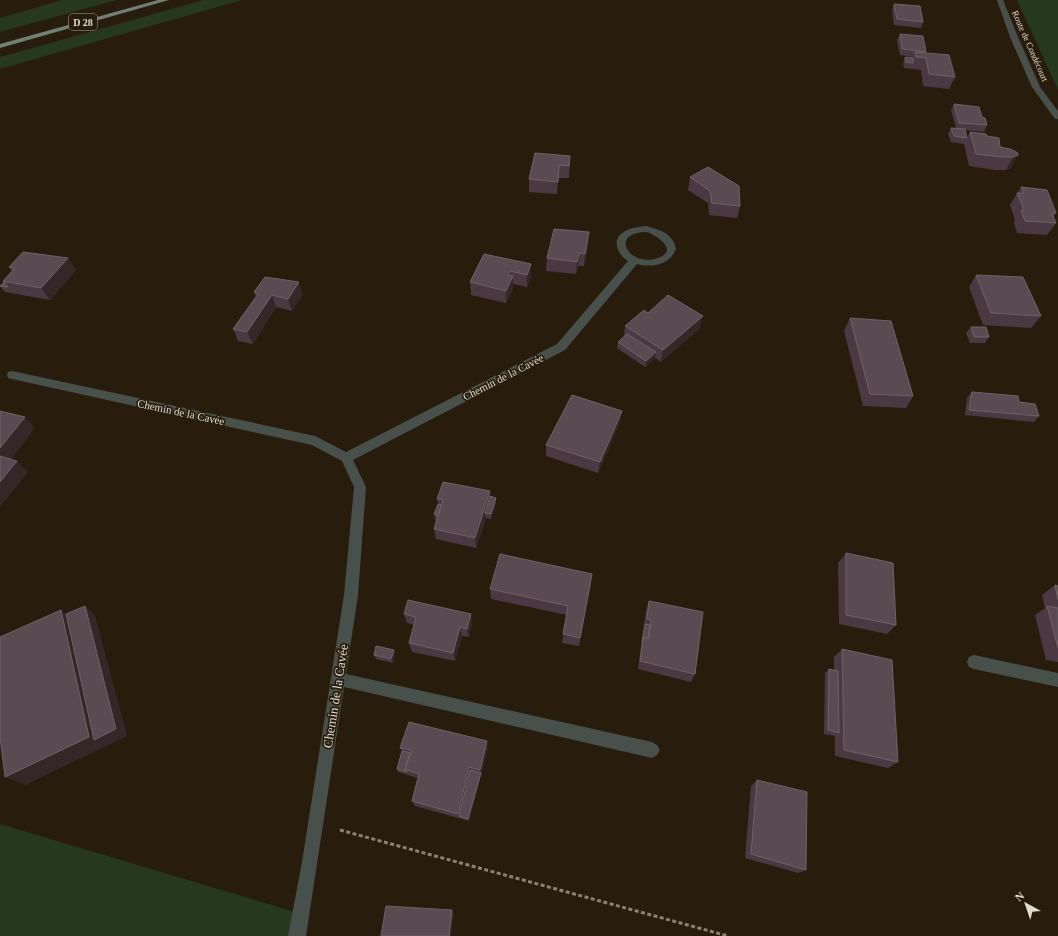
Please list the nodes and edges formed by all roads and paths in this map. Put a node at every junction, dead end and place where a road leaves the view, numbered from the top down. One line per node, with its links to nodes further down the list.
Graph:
1 (166, 0): 3 (main road, D 28)
2 (1000, 0): 4 (street, Route de Condécourt)
3 (0, 46)
4 (1058, 117)
5 (634, 261): 5 (street); 7 (street, Chemin de la Cavée)
6 (12, 375): 7 (street, Chemin de la Cavée)
7 (346, 458): 9 (street, Chemin de la Cavée)
8 (974, 662): 10 (street)
9 (338, 679): 11 (street); 12 (street, Chemin de la Cavée)
10 (1058, 680)
11 (652, 750)
12 (316, 823): 13 (street, Chemin de la Cavée); 14 (path)
13 (297, 936)
14 (728, 936)

